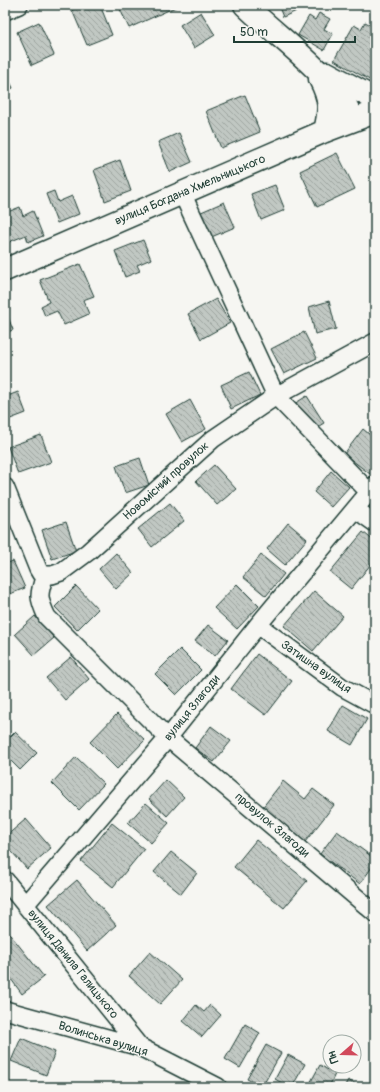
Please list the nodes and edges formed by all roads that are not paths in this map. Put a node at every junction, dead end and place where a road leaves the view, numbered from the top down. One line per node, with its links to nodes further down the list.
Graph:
1 (19, 5): 3 (street)
2 (245, 5): 4 (main road)
3 (5, 11)
4 (313, 66): 5 (main road); 7 (main road); 8 (main road)
5 (375, 99)
6 (375, 112): 7 (main road, вулиця Богдана Хмельницького)
7 (354, 120): 8 (main road, вулиця Богдана Хмельницького)
8 (325, 131): 9 (main road, вулиця Богдана Хмельницького)
9 (182, 193): 10 (main road, вулиця Богдана Хмельницького); 12 (street)
10 (5, 270)
11 (375, 342): 12 (street, Новомісний провулок)
12 (276, 396): 14 (street); 17 (street, Новомісний провулок)
13 (5, 487): 17 (street)
14 (372, 488): 15 (street, вулиця Злагоди)
15 (355, 509): 16 (street); 18 (street, вулиця Злагоди)
16 (375, 523)
17 (45, 575): 20 (street, провулок Злагоди)
18 (258, 625): 19 (street, Затишна вулиця); 20 (street, вулиця Злагоди)
19 (375, 705)
20 (168, 738): 22 (street, вулиця Злагоди); 23 (street, провулок Злагоди)
21 (5, 880): 22 (street, вулиця Данила Галицького)
22 (25, 905): 25 (street, вулиця Данила Галицького)
23 (375, 913)
24 (5, 1010): 25 (street, Волинська вулиця)
25 (140, 1048): 26 (street, Волинська вулиця)
26 (218, 1087)

